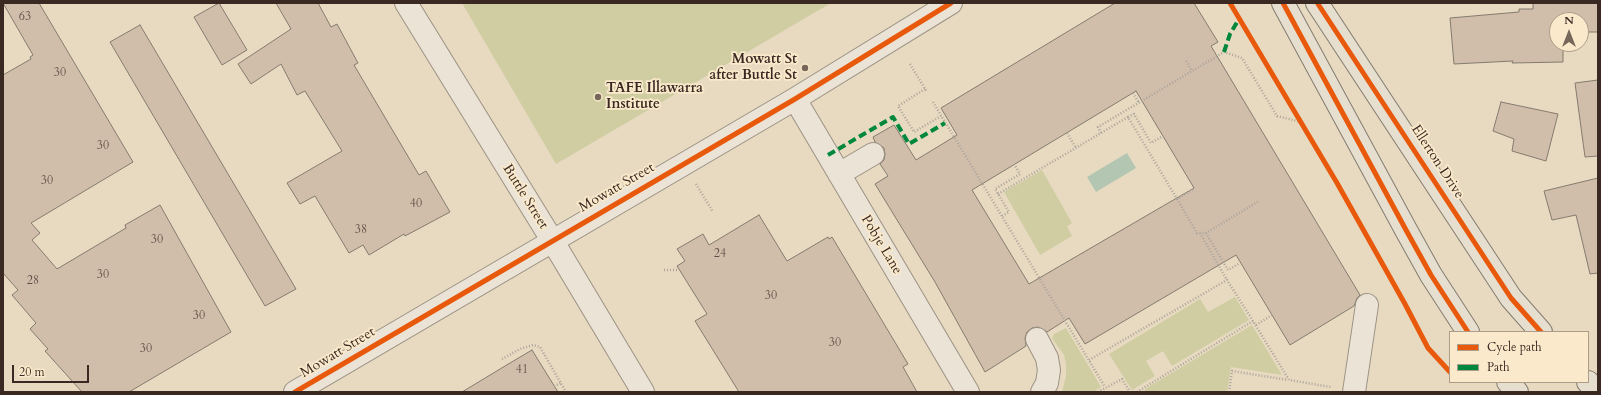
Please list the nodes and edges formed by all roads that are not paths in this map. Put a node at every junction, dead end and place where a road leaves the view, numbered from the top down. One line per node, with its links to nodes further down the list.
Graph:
1 (406, 3): 8 (street, Buttle Street)
2 (951, 3): 5 (street, Mowatt Street)
3 (1283, 3): 10 (main road)
4 (1317, 3): 11 (main road, Ellerton Drive)
5 (795, 99): 7 (street, Pobje Lane); 8 (street, Mowatt Street)
6 (873, 154): 7 (street)
7 (840, 174): 17 (street, Pobje Lane)
8 (552, 240): 15 (street, Mowatt Street); 16 (street, Buttle Street)
9 (1367, 305): 19 (street)
10 (1467, 331)
11 (1540, 331)
12 (1037, 339): 18 (street)
13 (1509, 383): 20 (main road)
14 (1589, 383): 21 (main road)
15 (295, 392)
16 (643, 392)
17 (968, 392)
18 (1042, 392)
19 (1354, 392)
20 (1517, 392)
21 (1598, 392)

